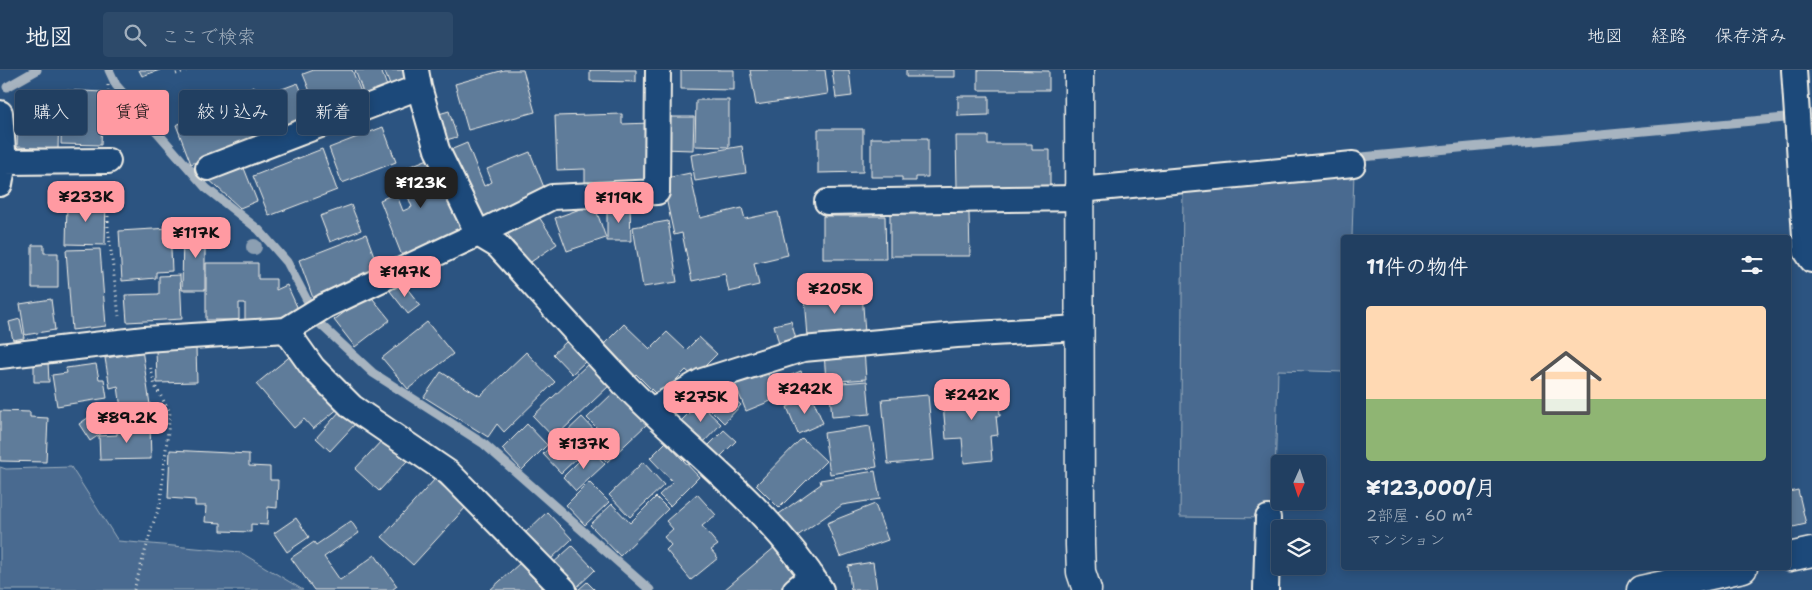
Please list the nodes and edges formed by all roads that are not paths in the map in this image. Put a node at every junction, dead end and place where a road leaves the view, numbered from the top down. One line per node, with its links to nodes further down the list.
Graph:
1 (658, 70): 12 (street)
2 (1078, 70): 10 (street)
3 (1794, 70): 13 (street)
4 (417, 79): 8 (street); 12 (street)
5 (0, 113): 9 (street)
6 (108, 161): 9 (street)
7 (1353, 164): 10 (street)
8 (208, 168)
9 (2, 173)
10 (1079, 194): 11 (street); 14 (street)
11 (827, 202)
12 (478, 234): 15 (street); 17 (street)
13 (1812, 260)
14 (1079, 328): 17 (street); 24 (street)
15 (286, 330): 16 (street); 23 (street)
16 (0, 356)
17 (652, 410): 22 (street)
18 (1268, 518): 25 (street)
19 (1812, 552): 20 (street)
20 (1791, 557)
21 (1734, 570): 26 (street)
22 (810, 585)
23 (564, 590)
24 (1087, 590)
25 (1266, 590)
26 (1641, 590)

